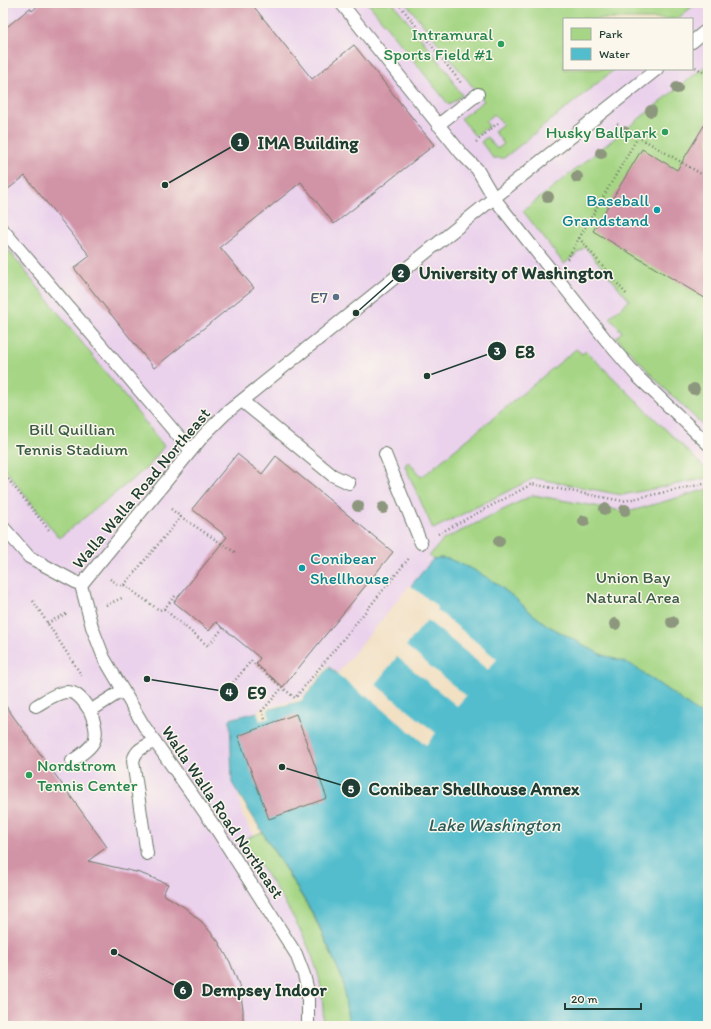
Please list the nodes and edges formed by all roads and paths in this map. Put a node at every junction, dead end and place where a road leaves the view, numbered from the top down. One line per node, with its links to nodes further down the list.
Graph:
1 (341, 3): 12 (lane)
2 (398, 3): 8 (path)
3 (708, 29): 4 (lane)
4 (693, 41)
5 (693, 66): 7 (path)
6 (657, 70): 16 (lane, Walla Walla Road Northeast)
7 (708, 75)
8 (462, 84)
9 (478, 94): 12 (lane)
10 (500, 121): 14 (path)
11 (617, 124): 13 (path)
12 (438, 125): 16 (lane)
13 (638, 137): 15 (path); 18 (path)
14 (473, 144)
15 (708, 178)
16 (494, 198): 19 (lane); 21 (lane, Walla Walla Road Northeast)
17 (3, 230): 23 (lane)
18 (579, 238): 19 (path); 20 (path)
19 (556, 277): 22 (lane)
20 (627, 295)
21 (242, 400): 23 (lane, Walla Walla Road Northeast); 26 (lane)
22 (708, 444)
23 (191, 451): 35 (lane, Walla Walla Road Northeast)
24 (385, 454): 32 (lane)
25 (3, 473): 31 (path)
26 (349, 483)
27 (708, 483): 32 (path)
28 (171, 509): 29 (path)
29 (181, 516): 33 (path); 36 (path)
30 (3, 527): 35 (lane)
31 (49, 530)
32 (421, 543): 46 (path)
33 (236, 553)
34 (110, 580): 36 (path)
35 (81, 585): 47 (lane, Walla Walla Road Northeast)
36 (124, 585): 41 (path)
37 (176, 595): 41 (path)
38 (122, 598): 40 (path)
39 (33, 602): 43 (path)
40 (104, 606)
41 (164, 609): 44 (path)
42 (74, 610): 43 (path)
43 (47, 623): 45 (path)
44 (223, 628)
45 (83, 678)
46 (282, 687): 48 (path); 51 (path)
47 (123, 690): 50 (lane); 52 (lane, Walla Walla Road Northeast)
48 (223, 695)
49 (36, 706): 50 (lane)
50 (90, 711): 53 (lane)
51 (265, 719)
52 (155, 741): 54 (lane); 55 (lane, Walla Walla Road Northeast)
53 (72, 761)
54 (147, 854)
55 (308, 1026)

